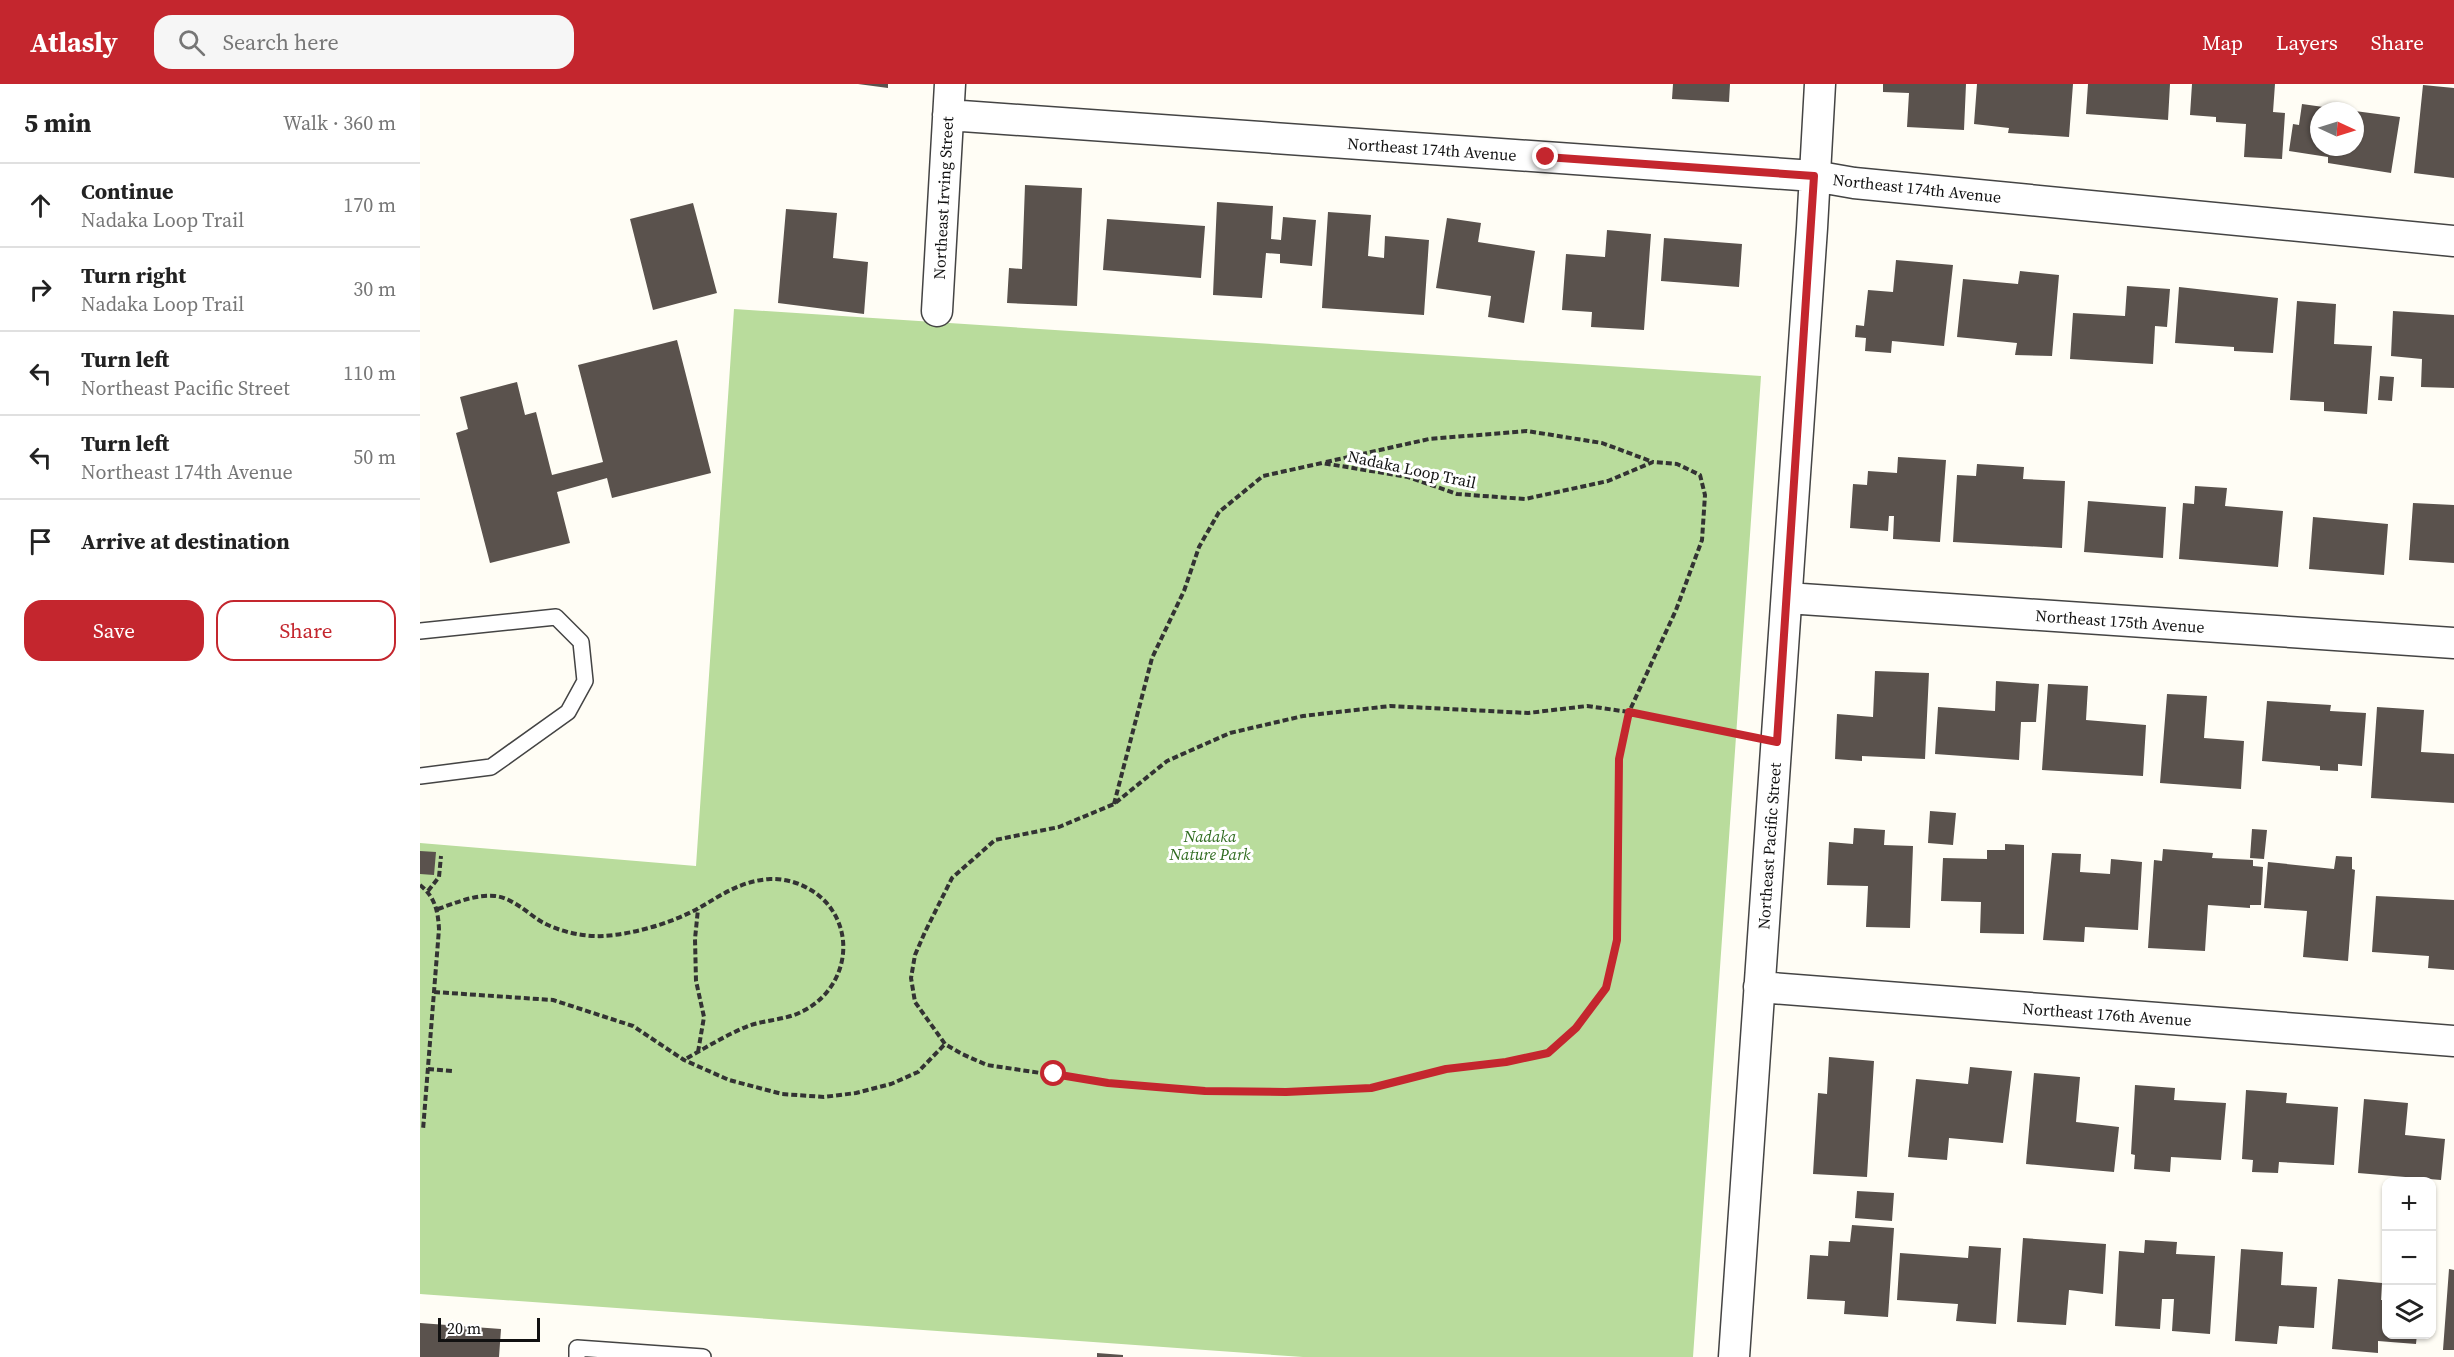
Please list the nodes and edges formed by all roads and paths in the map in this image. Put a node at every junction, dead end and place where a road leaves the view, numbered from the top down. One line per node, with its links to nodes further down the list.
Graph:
1 (950, 84): 3 (street, Northeast Irving Street)
2 (1820, 84): 4 (street, Northeast Pacific Street)
3 (948, 115): 4 (street, Northeast 174th Avenue); 6 (street, Northeast Irving Street)
4 (1814, 176): 5 (street, Northeast 174th Avenue); 9 (street, Northeast Pacific Street)
5 (2454, 241)
6 (937, 311)
7 (1653, 462): 8 (path); 8 (path, Nadaka Loop Trail); 12 (path)
8 (1322, 463): 15 (path, Nadaka Loop Trail)
9 (1787, 598): 11 (street, Northeast 175th Avenue); 13 (street, Northeast Pacific Street)
10 (420, 632): 14 (lane)
11 (2454, 643)
12 (1629, 712): 13 (path); 15 (path); 24 (path)
13 (1777, 742): 21 (street, Northeast Pacific Street)
14 (420, 777)
15 (1114, 804): 24 (path)
16 (441, 856): 18 (path)
17 (420, 885): 18 (path)
18 (428, 891): 20 (path)
19 (699, 908): 20 (path); 25 (path); 25 (path)
20 (438, 909): 22 (path)
21 (1759, 987): 23 (street, Northeast 176th Avenue); 32 (street, Northeast Pacific Street)
22 (434, 992): 26 (path); 27 (path)
23 (2454, 1041)
24 (945, 1044): 26 (path)
25 (698, 1052): 26 (path)
26 (684, 1060)
27 (428, 1069): 28 (path); 29 (path)
28 (452, 1071)
29 (423, 1130)
30 (577, 1357): 31 (lane)
31 (703, 1357)
32 (1734, 1357)

